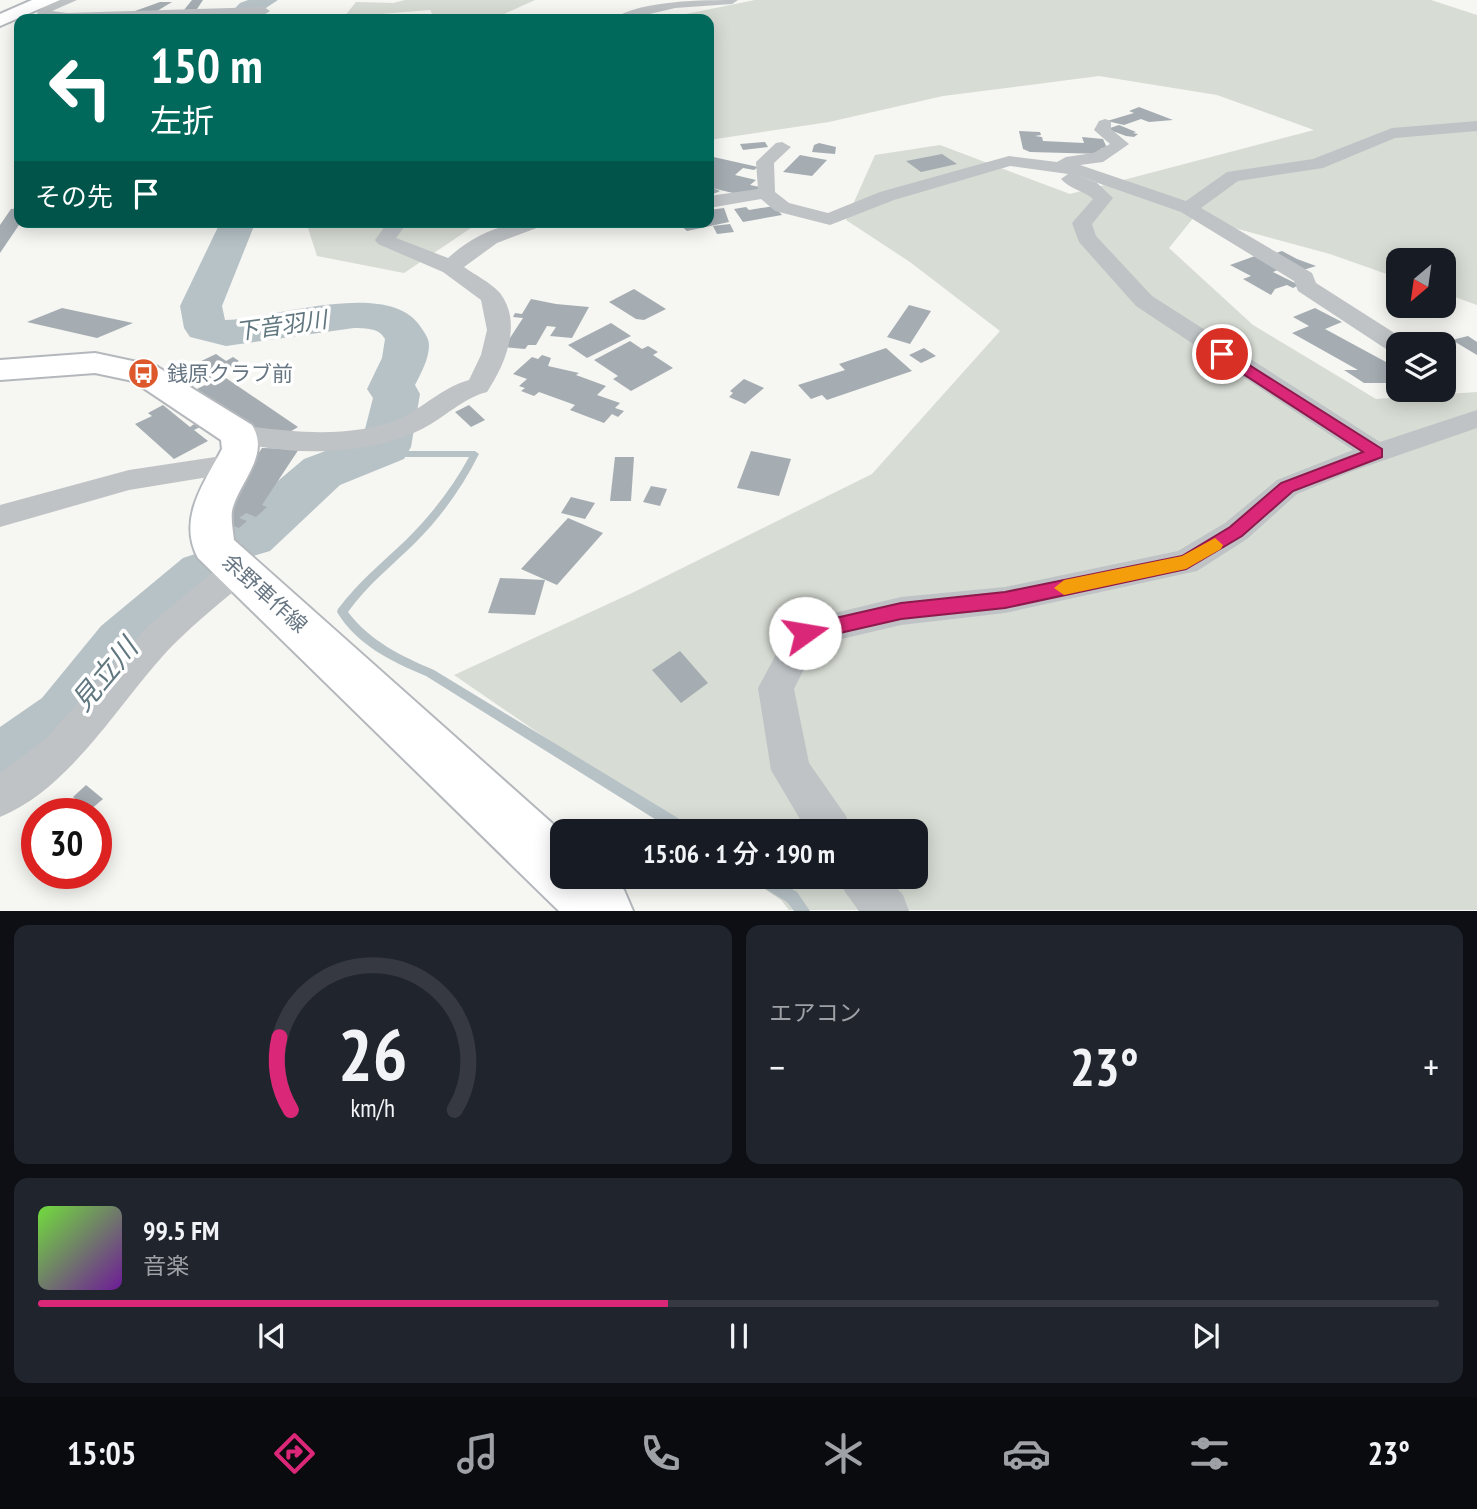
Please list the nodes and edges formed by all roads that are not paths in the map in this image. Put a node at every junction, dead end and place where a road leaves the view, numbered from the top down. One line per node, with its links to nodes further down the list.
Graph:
1 (52, 0): 8 (main road)
2 (71, 0): 5 (street)
3 (732, 0): 7 (street)
4 (263, 12): 6 (street)
5 (49, 14)
6 (166, 14)
7 (630, 14)
8 (0, 22)
9 (1105, 124): 12 (street)
10 (1477, 127): 15 (street)
11 (782, 147): 13 (street)
12 (1036, 165): 13 (street); 15 (street); 23 (street)
13 (765, 193): 14 (street)
14 (714, 201)
15 (1188, 208): 19 (street)
16 (394, 228): 18 (street)
17 (515, 228): 18 (street)
18 (451, 267): 22 (street)
19 (1386, 338)
20 (0, 370): 22 (main road)
21 (1477, 419): 23 (street)
22 (237, 449): 24 (street); 25 (main road, 余野車作線)
23 (1377, 453): 27 (street)
24 (0, 516)
25 (238, 569): 26 (street); 28 (main road, 余野車作線)
26 (0, 797)
27 (823, 819)
28 (550, 861)
29 (580, 889): 31 (main road)
30 (870, 889): 32 (street)
31 (603, 911)
32 (887, 911)

